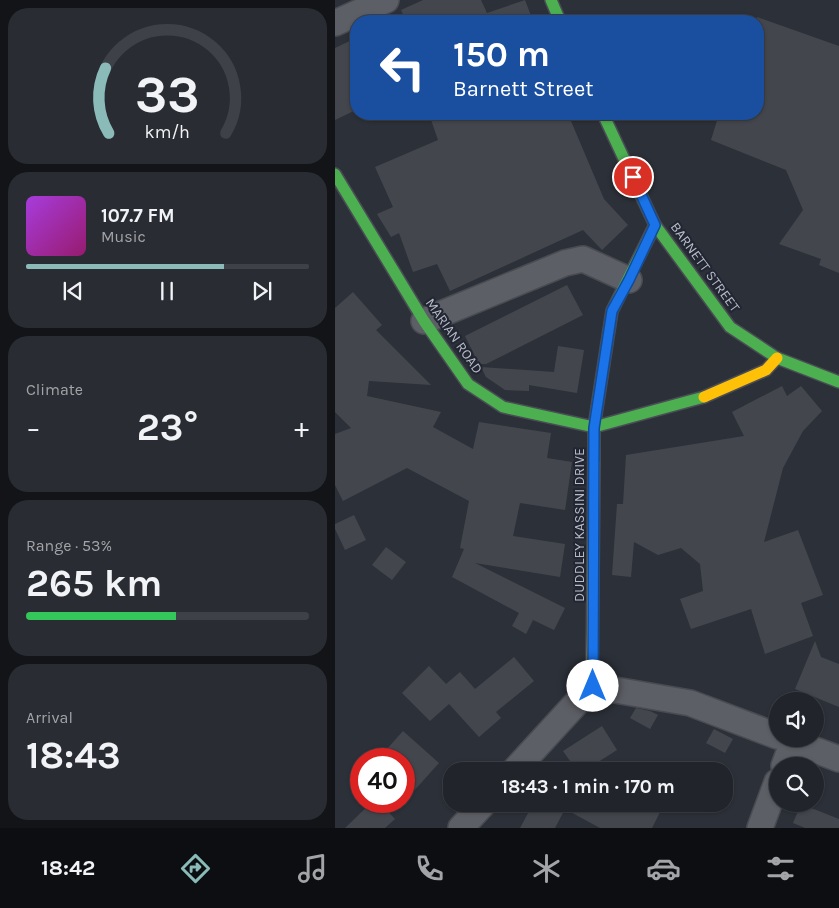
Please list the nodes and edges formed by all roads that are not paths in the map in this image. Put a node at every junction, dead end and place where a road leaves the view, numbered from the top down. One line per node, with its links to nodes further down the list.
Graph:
1 (386, 0): 3 (street)
2 (551, 0): 4 (street)
3 (353, 15)
4 (557, 15)
5 (350, 16): 6 (street)
6 (335, 23)
7 (606, 120): 9 (street, BARNETT STREET)
8 (335, 174): 11 (street, MARIAN ROAD)
9 (655, 225): 10 (street, DUDDLEY KASSINI DRIVE); 12 (street, BARNETT STREET)
10 (629, 280): 11 (street); 14 (street, DUDDLEY KASSINI DRIVE)
11 (424, 321): 14 (street, MARIAN ROAD)
12 (777, 358): 13 (street, BARNETT STREET); 14 (street, MARIAN ROAD)
13 (839, 382)
14 (594, 428): 15 (street, DUDDLEY KASSINI DRIVE)
15 (593, 686): 16 (street); 19 (street)
16 (769, 733)
17 (807, 747): 18 (street)
18 (839, 759)
19 (521, 762)
20 (769, 804): 23 (street)
21 (476, 812): 22 (street)
22 (461, 828)
23 (760, 828)

